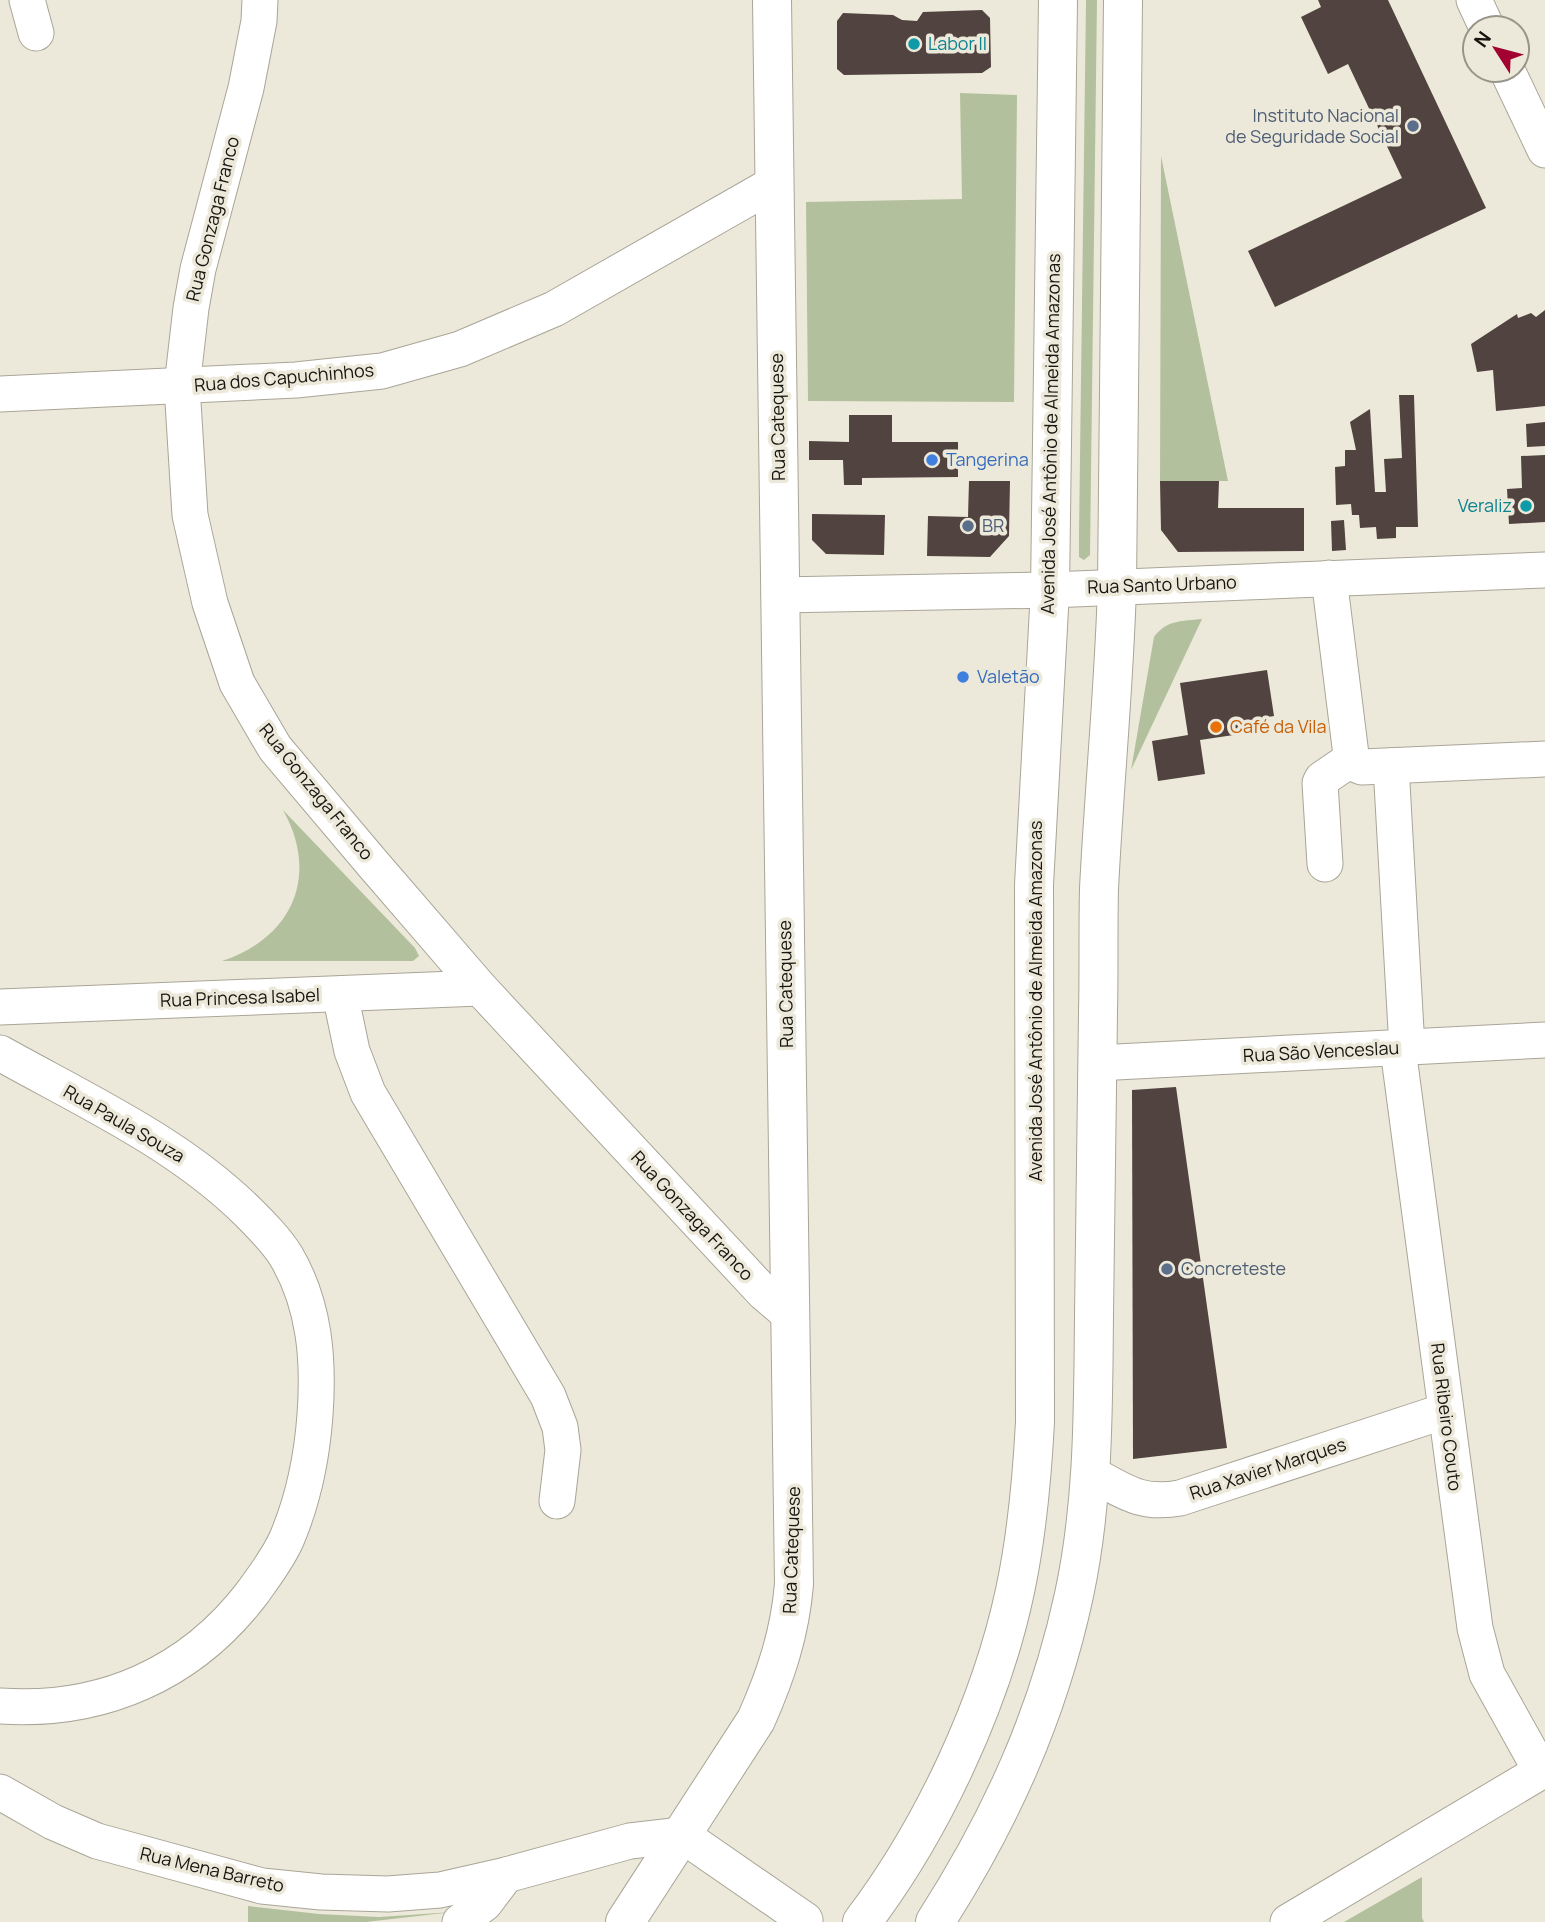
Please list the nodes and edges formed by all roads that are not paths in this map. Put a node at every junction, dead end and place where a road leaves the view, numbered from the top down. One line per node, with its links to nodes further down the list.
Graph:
1 (260, 0): 8 (street, Rua Gonzaga Franco)
2 (772, 0): 7 (main road, Rua Catequese)
3 (1058, 0): 13 (main road, Avenida José Antônio de Almeida Amazonas)
4 (1123, 0): 12 (main road)
5 (1514, 84): 6 (street)
6 (1545, 150)
7 (775, 183): 8 (street, Rua dos Capuchinhos); 14 (main road, Rua Catequese)
8 (182, 386): 9 (street, Rua dos Capuchinhos); 19 (street, Rua Gonzaga Franco)
9 (0, 394)
10 (1545, 569): 11 (street, Rua Santo Urbano)
11 (1329, 578): 12 (street, Rua Santo Urbano); 16 (street)
12 (1117, 587): 13 (street, Rua Santo Urbano); 25 (main road)
13 (1050, 590): 14 (street, Rua Santo Urbano); 38 (main road, Avenida José Antônio de Almeida Amazonas)
14 (779, 595): 26 (main road, Rua Catequese)
15 (1545, 759): 17 (street)
16 (1350, 760): 17 (street); 18 (street)
17 (1391, 766): 23 (street, Rua Ribeiro Couto)
18 (1325, 864)
19 (480, 988): 20 (street, Rua Princesa Isabel); 26 (street, Rua Gonzaga Franco)
20 (340, 994): 21 (street, Rua Princesa Isabel); 29 (street)
21 (0, 1007)
22 (1545, 1040): 23 (street, Rua São Venceslau)
23 (1402, 1048): 25 (street, Rua São Venceslau); 27 (street, Rua Ribeiro Couto)
24 (0, 1054): 30 (street, Rua Paula Souza)
25 (1097, 1063): 28 (main road)
26 (791, 1316): 33 (main road, Rua Catequese)
27 (1445, 1411): 28 (street, Rua Xavier Marques); 31 (street, Rua Ribeiro Couto)
28 (1092, 1474): 39 (main road)
29 (557, 1501)
30 (0, 1706)
31 (1543, 1770): 40 (street)
32 (0, 1792): 34 (street, Rua Mena Barreto)
33 (682, 1835): 34 (street, Rua Mena Barreto); 35 (street); 37 (main road, Rua Catequese)
34 (506, 1875): 36 (street)
35 (805, 1920)
36 (460, 1922)
37 (625, 1922)
38 (862, 1922)
39 (935, 1922)
40 (1288, 1922)

